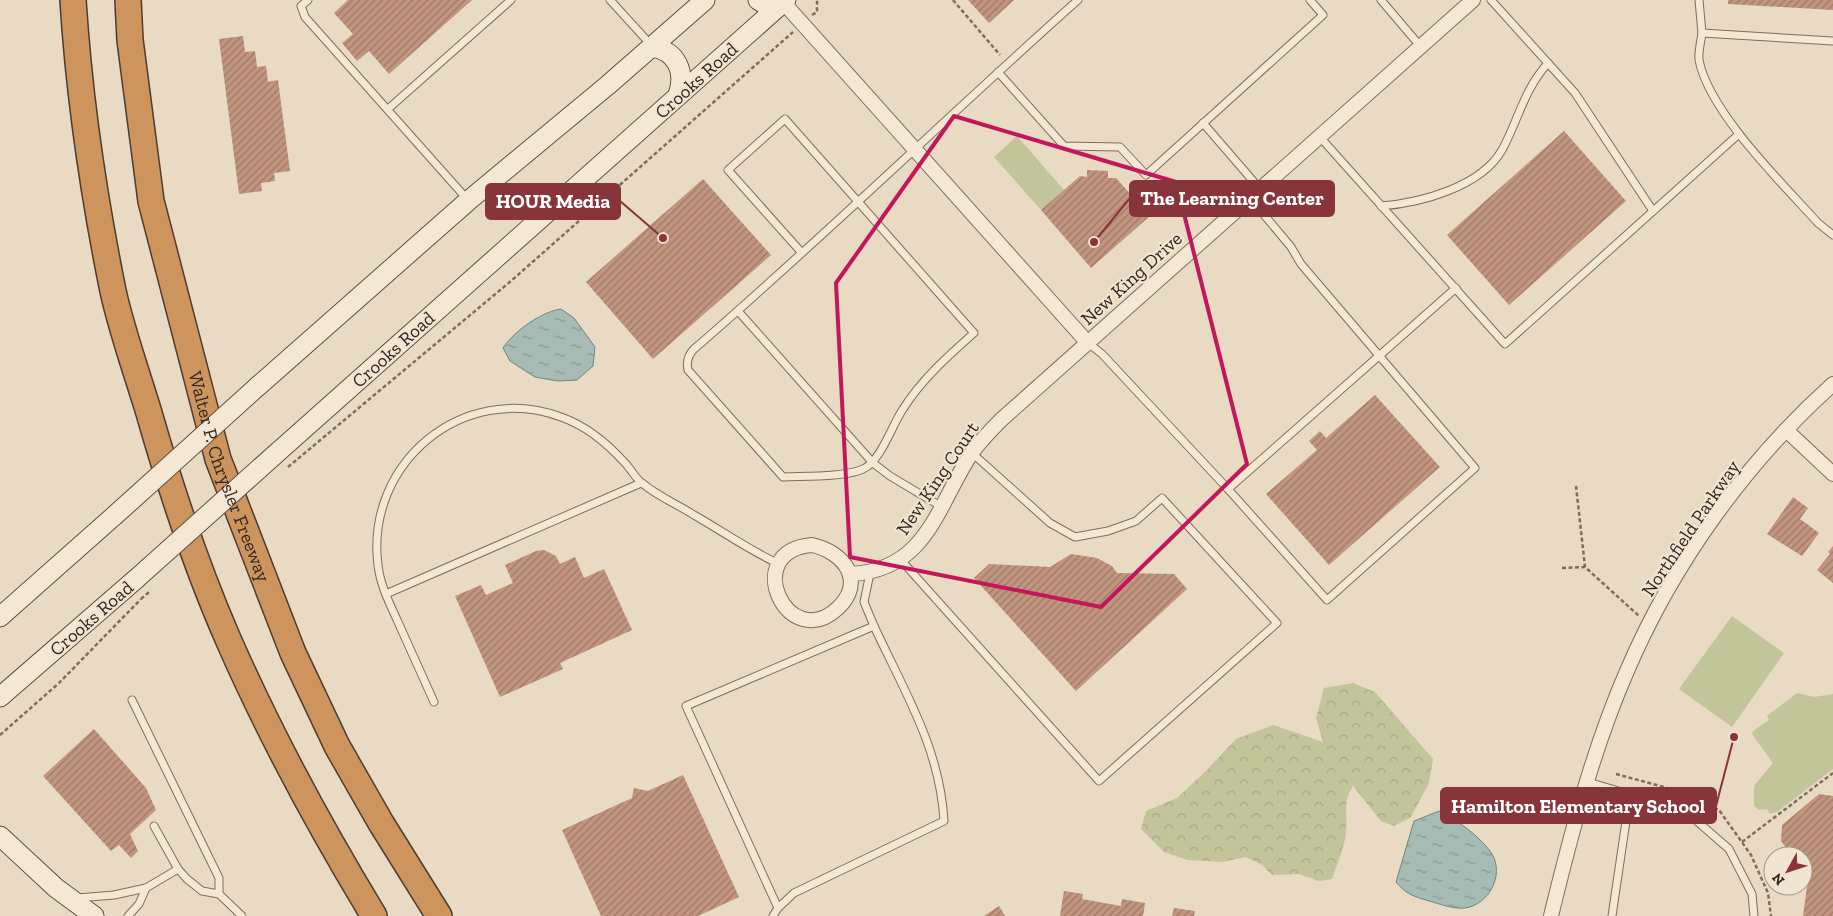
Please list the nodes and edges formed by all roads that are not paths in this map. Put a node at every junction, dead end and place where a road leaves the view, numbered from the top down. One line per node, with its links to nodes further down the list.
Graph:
1 (73, 0): 68 (highway)
2 (128, 0): 69 (highway, Walter P. Chrysler Freeway)
3 (308, 0): 22 (lane)
4 (511, 0): 22 (lane)
5 (610, 0): 17 (lane)
6 (705, 0): 17 (main road)
7 (758, 0): 14 (main road)
8 (1078, 0): 20 (lane)
9 (1310, 0): 23 (lane)
10 (1381, 0): 18 (lane)
11 (1473, 0): 18 (street, New King Drive)
12 (1490, 0): 19 (lane)
13 (1700, 0): 15 (lane)
14 (781, 4): 21 (main road, Crooks Road); 26 (street, New King Drive)
15 (1702, 33): 16 (lane); 24 (lane)
16 (1833, 41)
17 (652, 47): 21 (main road); 28 (main road)
18 (1421, 47): 25 (street, New King Drive)
19 (1548, 63): 30 (lane); 31 (lane)
20 (998, 72): 23 (lane); 26 (lane)
21 (678, 95): 53 (main road, Crooks Road, bridge)
22 (388, 109): 28 (lane)
23 (1203, 123): 27 (lane)
24 (1739, 134): 31 (lane); 32 (lane)
25 (1318, 136): 27 (street, New King Drive); 30 (lane)
26 (916, 149): 29 (lane); 36 (street, New King Drive)
27 (1255, 193): 36 (street, New King Drive); 37 (lane)
28 (468, 200): 51 (main road, bridge)
29 (860, 202): 33 (lane); 33 (lane); 41 (lane)
30 (1380, 206): 34 (lane)
31 (1653, 211): 34 (lane)
32 (1833, 236)
33 (802, 253): 35 (lane)
34 (1456, 288): 37 (lane)
35 (738, 311): 41 (lane); 41 (lane)
36 (1087, 342): 40 (street, New King Court); 44 (lane)
37 (1378, 357): 44 (lane); 44 (lane)
38 (1833, 384): 39 (street, Northfield Parkway)
39 (1786, 430): 42 (street); 56 (street, Northfield Parkway)
40 (972, 453): 45 (street, New King Court); 46 (lane)
41 (873, 463): 45 (lane)
42 (1833, 474)
43 (641, 483): 47 (lane); 50 (lane); 50 (lane)
44 (1228, 489)
45 (942, 508): 46 (street, New King Court)
46 (900, 559): 48 (street, New King Court)
47 (779, 564): 49 (street); 49 (street)
48 (870, 573): 49 (street, New King Court); 52 (lane)
49 (851, 574)
50 (386, 594): 55 (lane)
51 (0, 617)
52 (874, 626): 64 (lane); 64 (lane)
53 (0, 697)
54 (132, 700): 62 (lane)
55 (434, 702)
56 (1588, 782): 57 (lane); 71 (street, Northfield Parkway)
57 (1630, 794): 72 (lane); 73 (lane)
58 (154, 826): 60 (lane)
59 (0, 836): 63 (main road)
60 (178, 869): 61 (lane); 62 (lane)
61 (146, 888): 63 (lane); 66 (lane)
62 (220, 894): 67 (lane)
63 (70, 899): 65 (main road)
64 (778, 908): 70 (lane)
65 (94, 916)
66 (128, 916)
67 (242, 916)
68 (374, 916)
69 (439, 916)
70 (773, 916)
71 (1551, 916)
72 (1612, 916)
73 (1754, 916)

